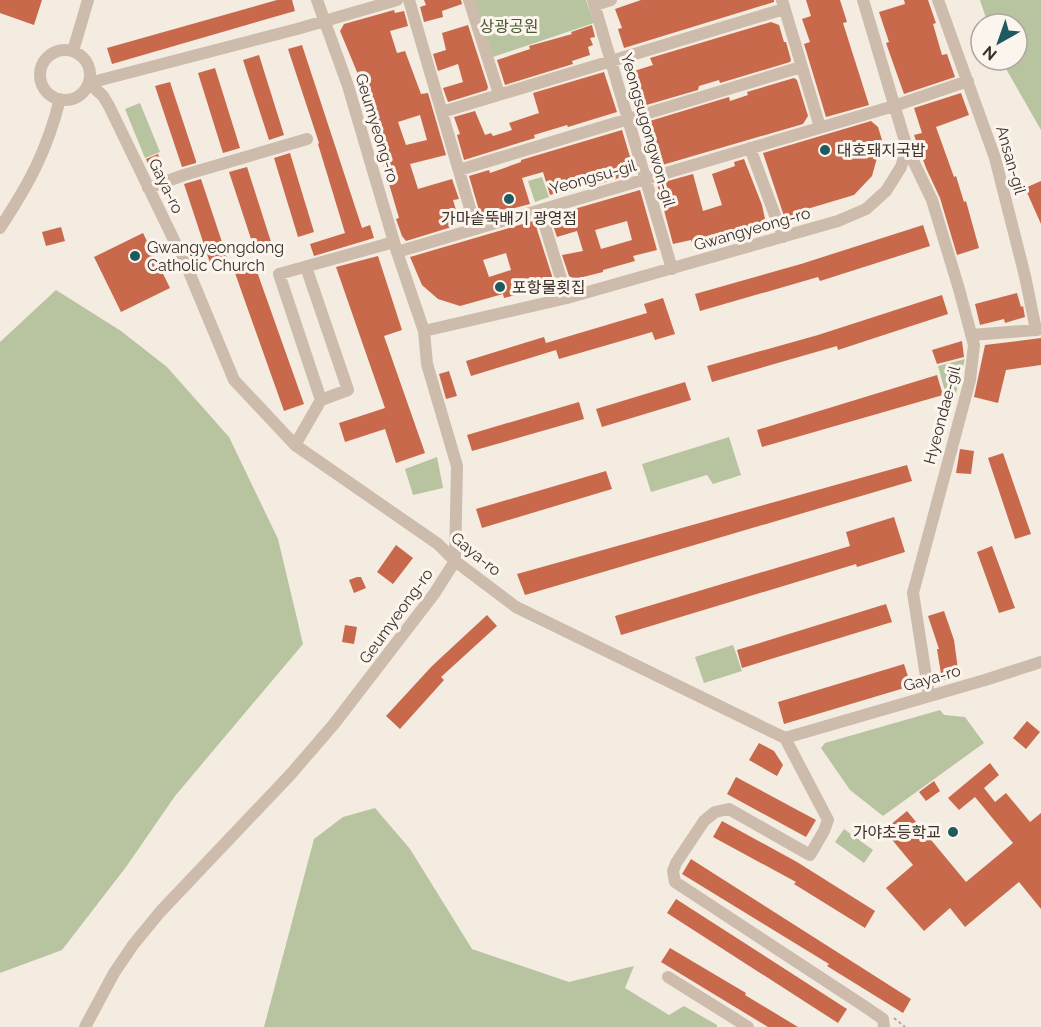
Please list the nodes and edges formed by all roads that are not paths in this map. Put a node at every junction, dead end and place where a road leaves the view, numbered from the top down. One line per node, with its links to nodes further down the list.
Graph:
1 (88, 0): 12 (street)
2 (317, 0): 11 (street, Geumyeong-ro)
3 (397, 0): 11 (street)
4 (409, 0): 20 (street)
5 (469, 0): 17 (street)
6 (611, 0): 9 (street)
7 (863, 0): 19 (street)
8 (938, 0): 15 (street, Ansan-gil)
9 (594, 2): 13 (street, Yeongsugongwon-gil)
10 (783, 4): 13 (street); 14 (street)
11 (325, 22): 16 (street); 33 (street, Geumyeong-ro)
12 (73, 51): 16 (street); 18 (street)
13 (611, 60): 17 (street); 21 (street, Yeongsugongwon-gil)
14 (801, 67): 21 (street); 22 (street)
15 (968, 81): 19 (street, Yeongsu-gil); 37 (street, Ansan-gil)
16 (89, 83): 18 (street); 28 (street, Gaya-ro)
17 (499, 94): 20 (street)
18 (60, 99): 30 (street)
19 (894, 106): 22 (street, Yeongsu-gil); 25 (street)
20 (442, 112): 26 (street)
21 (628, 118): 26 (street); 27 (street, Yeongsugongwon-gil)
22 (820, 127): 24 (street, Yeongsu-gil)
23 (307, 139): 28 (street)
24 (750, 148): 27 (street, Yeongsu-gil); 32 (street)
25 (907, 148): 32 (street, Gwangyeong-ro); 39 (street, Hyeondae-gil)
26 (459, 170): 31 (street)
27 (645, 179): 29 (street, Yeongsu-gil); 35 (street, Yeongsugongwon-gil)
28 (148, 188): 41 (street, Gaya-ro)
29 (540, 210): 31 (street, Yeongsu-gil); 36 (street)
30 (0, 228)
31 (476, 229): 33 (street, Yeongsu-gil)
32 (783, 237): 35 (street, Gwangyeong-ro)
33 (396, 247): 34 (street, Yeongsu-gil); 38 (street, Geumyeong-ro)
34 (306, 267): 40 (street); 40 (street, Yeongsu-gil)
35 (672, 269): 36 (street, Gwangyeong-ro)
36 (567, 298): 38 (street, Gwangyeong-ro)
37 (1039, 330): 39 (street)
38 (424, 331): 42 (street, Geumyeong-ro)
39 (971, 335): 44 (street, Hyeondae-gil)
40 (321, 400): 41 (street)
41 (295, 445): 42 (street, Gaya-ro)
42 (455, 561): 45 (street, Gaya-ro); 47 (street, Geumyeong-ro)
43 (1041, 662): 44 (street, Gaya-ro)
44 (929, 696): 45 (street, Gaya-ro)
45 (785, 738): 49 (street)
46 (668, 977): 48 (street)
47 (85, 1027)
48 (748, 1027)
49 (884, 1027)

